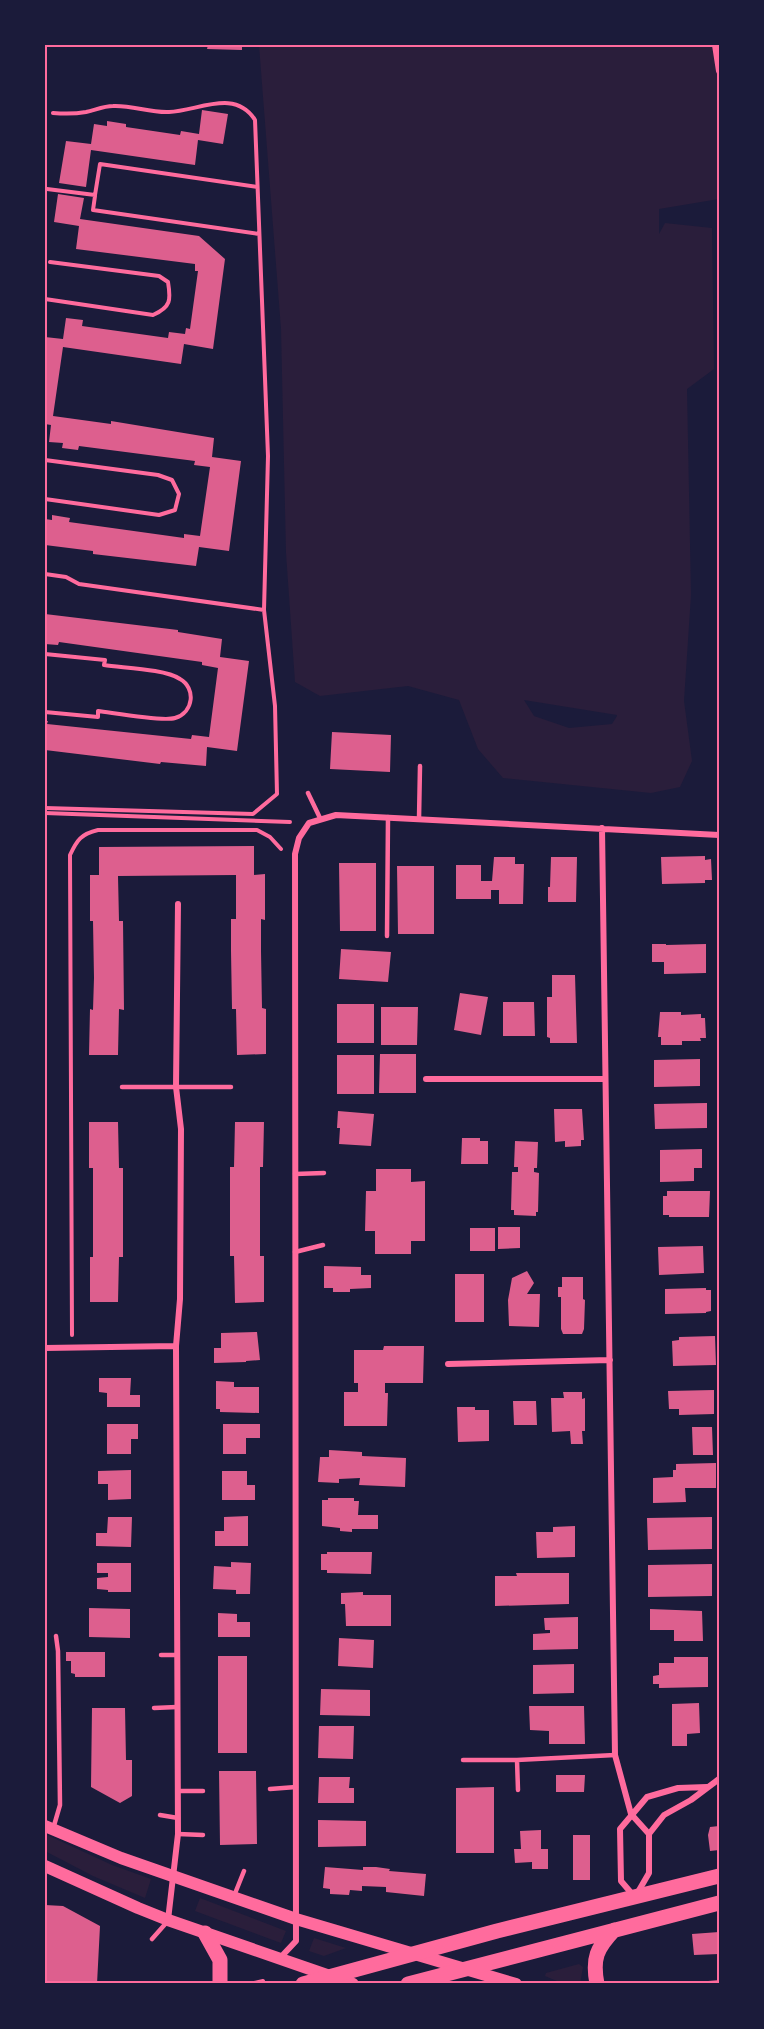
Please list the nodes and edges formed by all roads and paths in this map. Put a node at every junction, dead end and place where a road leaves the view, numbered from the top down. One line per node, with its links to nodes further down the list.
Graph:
1 (715, 45): 2 (street)
2 (719, 71)
3 (53, 113): 4 (path)
4 (257, 187): 6 (path); 7 (path)
5 (47, 189): 6 (path)
6 (95, 195): 7 (path)
7 (259, 234): 13 (path)
8 (50, 262): 9 (path)
9 (45, 299)
10 (45, 460): 11 (path)
11 (45, 499)
12 (45, 574): 13 (path)
13 (264, 610): 18 (path)
14 (45, 654): 15 (path)
15 (45, 712)
16 (420, 766): 22 (lane)
17 (308, 793): 21 (lane)
18 (45, 808)
19 (45, 813): 23 (path)
20 (388, 817): 21 (street); 22 (street); 28 (lane)
21 (320, 818): 35 (street)
22 (419, 819): 24 (street)
23 (290, 822)
24 (602, 828): 25 (street); 30 (street)
25 (719, 835)
26 (281, 849): 38 (path)
27 (178, 904): 32 (street)
28 (387, 936)
29 (426, 1079): 30 (street)
30 (604, 1079): 41 (street)
31 (122, 1087): 32 (lane)
32 (176, 1087): 33 (lane); 39 (street)
33 (231, 1087)
34 (324, 1173): 35 (lane)
35 (295, 1174): 37 (street)
36 (323, 1245): 37 (lane)
37 (295, 1252): 52 (street)
38 (72, 1335)
39 (176, 1346): 40 (street); 45 (street)
40 (45, 1348)
41 (610, 1360): 42 (street); 48 (street)
42 (448, 1364)
43 (56, 1636): 61 (lane)
44 (161, 1655): 45 (lane)
45 (177, 1655): 46 (street)
46 (177, 1707): 47 (lane); 56 (street)
47 (154, 1708)
48 (615, 1755): 50 (lane); 58 (street)
49 (463, 1760): 50 (lane)
50 (517, 1760): 55 (lane)
51 (719, 1779): 53 (street)
52 (296, 1787): 54 (lane); 72 (street)
53 (707, 1787): 58 (street); 63 (street)
54 (270, 1789)
55 (518, 1790)
56 (178, 1791): 57 (lane); 60 (street)
57 (203, 1791)
58 (631, 1814): 63 (street); 70 (street)
59 (160, 1815): 60 (lane)
60 (178, 1818): 62 (street)
61 (49, 1828): 68 (main road)
62 (178, 1834): 64 (lane); 68 (street)
63 (649, 1834): 70 (street)
64 (203, 1835)
65 (45, 1866): 73 (main road)
66 (244, 1871): 69 (lane)
67 (719, 1876): 70 (main road)
68 (173, 1877): 69 (main road); 73 (street)
69 (233, 1898): 72 (main road)
70 (635, 1898): 74 (main road); 78 (main road)
71 (719, 1904): 74 (main road)
72 (296, 1919): 78 (main road); 79 (street)
73 (168, 1920): 76 (main road); 77 (lane)
74 (638, 1924): 75 (main road)
75 (614, 1930): 80 (main road); 89 (main road)
76 (205, 1933): 79 (main road); 83 (main road)
77 (152, 1939)
78 (411, 1953): 80 (main road); 82 (main road)
79 (278, 1959): 82 (main road)
80 (464, 1969): 87 (main road); 88 (main road)
81 (263, 1981): 84 (path)
82 (329, 1981): 85 (main road); 86 (main road)
83 (220, 1984)
84 (250, 1984)
85 (303, 1984)
86 (353, 1984)
87 (408, 1984)
88 (516, 1984)
89 (597, 1984)

